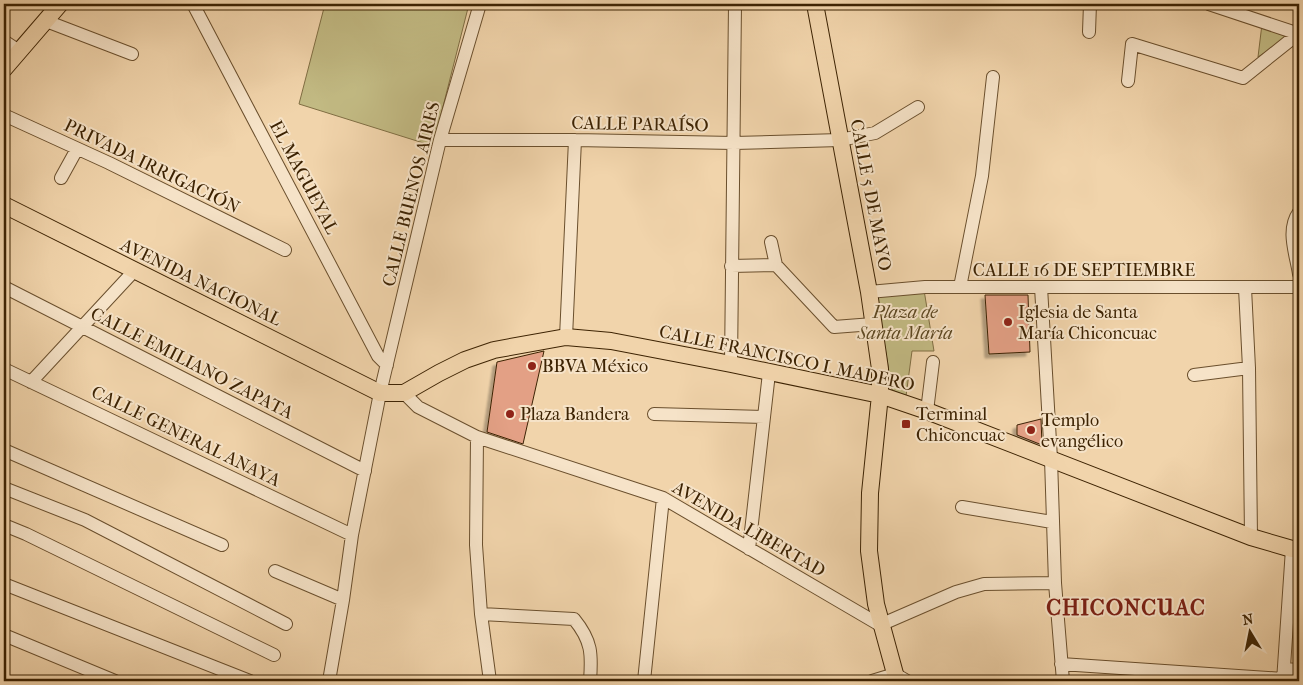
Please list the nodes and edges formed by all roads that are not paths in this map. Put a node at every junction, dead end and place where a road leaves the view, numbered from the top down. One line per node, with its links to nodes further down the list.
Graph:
1 (60, 4): 8 (main road)
2 (193, 4): 44 (street, EL MAGUEYAL)
3 (480, 4): 19 (street, CALLE BUENOS AIRES)
4 (735, 4): 22 (street)
5 (815, 4): 21 (main road, CALLE 5 DE MAYO)
6 (1090, 4): 9 (street)
7 (1209, 4): 10 (street)
8 (46, 21): 12 (main road); 13 (street)
9 (1090, 32)
10 (1298, 34): 16 (street)
11 (4, 41): 12 (street)
12 (19, 52): 14 (main road)
13 (132, 54)
14 (4, 69)
15 (993, 77): 33 (street)
16 (1128, 81)
17 (918, 107): 21 (street, CALLE PARAÍSO)
18 (4, 115): 23 (street, PRIVADA IRRIGACIÓN)
19 (440, 140): 20 (street, CALLE PARAÍSO); 44 (street, CALLE BUENOS AIRES)
20 (575, 140): 22 (street, CALLE PARAÍSO); 41 (street)
21 (840, 140): 22 (street, CALLE PARAÍSO); 38 (main road, CALLE 5 DE MAYO)
22 (734, 143): 30 (street)
23 (77, 149): 24 (street); 28 (street, PRIVADA IRRIGACIÓN)
24 (61, 178)
25 (4, 205): 31 (main road, AVENIDA NACIONAL)
26 (1297, 215): 32 (street)
27 (770, 242): 29 (street)
28 (285, 250)
29 (776, 265): 30 (street); 39 (street)
30 (732, 266): 43 (street)
31 (134, 271): 40 (street); 50 (main road, AVENIDA NACIONAL)
32 (1299, 274)
33 (960, 286): 36 (street, CALLE 16 DE SEPTIEMBRE); 38 (street, CALLE 16 DE SEPTIEMBRE)
34 (4, 287): 40 (street, CALLE EMILIANO ZAPATA)
35 (1299, 287): 37 (street, CALLE 16 DE SEPTIEMBRE)
36 (1041, 288): 37 (street, CALLE 16 DE SEPTIEMBRE); 58 (street)
37 (1245, 288): 45 (street)
38 (869, 292): 39 (main road, CALLE 5 DE MAYO)
39 (873, 324): 52 (main road, CALLE 5 DE MAYO)
40 (82, 327): 49 (street); 59 (street, CALLE EMILIANO ZAPATA)
41 (566, 337): 43 (main road, CALLE FRANCISCO I. MADERO); 51 (main road, CALLE FRANCISCO I. MADERO)
42 (933, 362): 53 (street)
43 (731, 364): 47 (main road, CALLE FRANCISCO I. MADERO)
44 (387, 365): 50 (street, CALLE BUENOS AIRES)
45 (1249, 368): 48 (street); 66 (street)
46 (4, 369): 49 (street, CALLE GENERAL ANAYA)
47 (769, 373): 52 (main road, CALLE FRANCISCO I. MADERO); 55 (street)
48 (1194, 375)
49 (31, 382): 65 (street, CALLE GENERAL ANAYA)
50 (380, 393): 51 (main road); 59 (street, CALLE BUENOS AIRES)
51 (404, 393): 56 (street, AVENIDA LIBERTAD)
52 (880, 396): 53 (main road, CALLE FRANCISCO I. MADERO); 76 (main road, CALLE 5 DE MAYO)
53 (927, 410): 58 (main road, CALLE FRANCISCO I. MADERO)
54 (654, 414): 55 (street)
55 (764, 418): 68 (street)
56 (477, 438): 61 (street, AVENIDA LIBERTAD); 74 (street)
57 (4, 450): 67 (street)
58 (1051, 459): 63 (street); 66 (main road, CALLE FRANCISCO I. MADERO)
59 (364, 471): 65 (street, CALLE BUENOS AIRES)
60 (4, 488): 75 (street)
61 (663, 498): 68 (street, AVENIDA LIBERTAD); 89 (street)
62 (962, 507): 63 (street)
63 (1052, 522): 71 (street)
64 (4, 525): 78 (street)
65 (352, 536): 73 (street)
66 (1251, 537): 69 (main road, CALLE FRANCISCO I. MADERO)
67 (222, 545)
68 (749, 549): 76 (street, AVENIDA LIBERTAD)
69 (1296, 549): 81 (street)
70 (275, 571): 73 (street)
71 (1055, 583): 76 (street); 79 (street)
72 (4, 584): 85 (street)
73 (343, 600): 86 (street)
74 (481, 614): 87 (street); 88 (street)
75 (286, 624)
76 (880, 625): 83 (main road, CALLE 5 DE MAYO)
77 (4, 635): 84 (street)
78 (274, 655)
79 (1061, 664): 82 (street); 91 (street)
80 (1299, 670): 81 (street)
81 (1283, 676): 82 (street)
82 (1222, 678)
83 (900, 679): 90 (street)
84 (115, 681)
85 (250, 681)
86 (329, 681)
87 (490, 681)
88 (590, 681)
89 (644, 681)
90 (872, 681)
91 (1063, 681)

